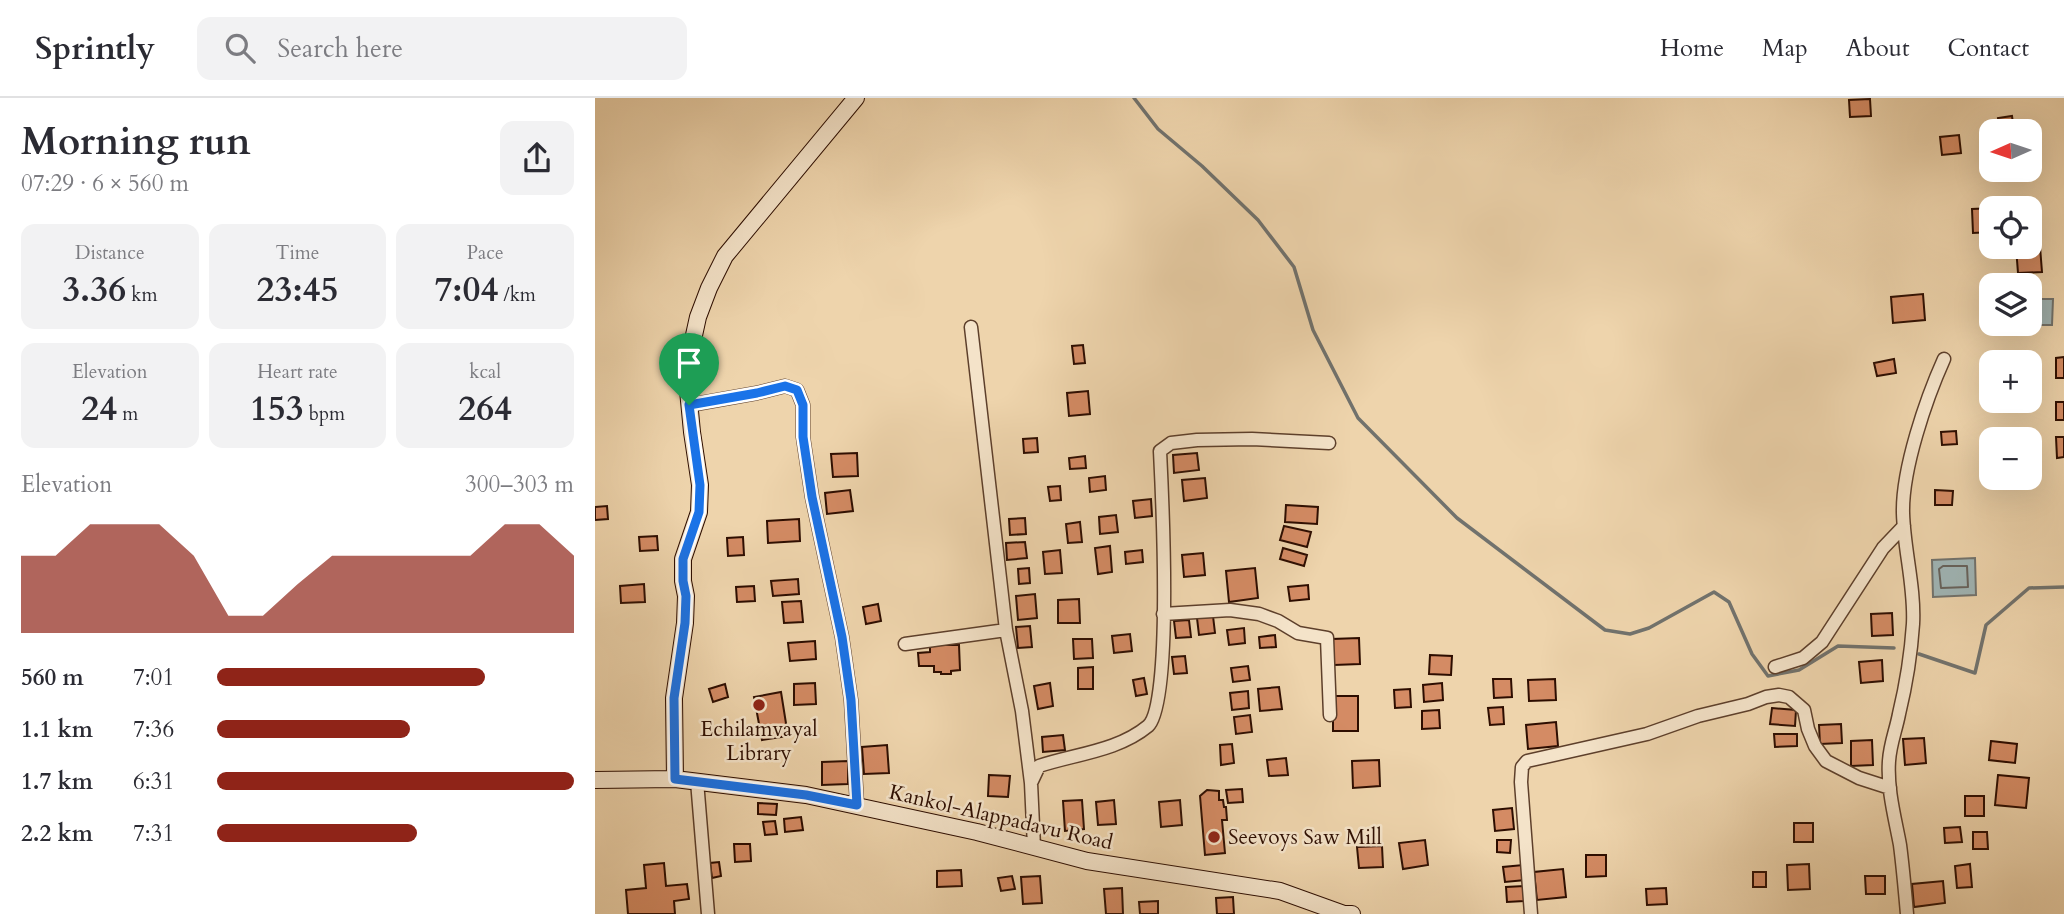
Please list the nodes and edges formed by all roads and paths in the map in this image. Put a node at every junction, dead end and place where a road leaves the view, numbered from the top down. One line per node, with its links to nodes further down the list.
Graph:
1 (856, 98): 4 (main road)
2 (971, 327): 8 (street)
3 (1944, 359): 6 (street)
4 (689, 405): 12 (main road); 17 (street)
5 (1329, 443): 7 (street)
6 (1904, 526): 10 (street); 16 (street)
7 (1163, 614): 11 (street); 15 (street)
8 (1006, 630): 9 (street); 15 (street)
9 (905, 644)
10 (1775, 667)
11 (1330, 715)
12 (675, 779): 13 (main road, Kankol-Alappadavu Road); 14 (main road, Kankol-Alappadavu Road)
13 (595, 780)
14 (697, 781): 17 (main road, Kankol-Alappadavu Road); 19 (street)
15 (1031, 783): 18 (street)
16 (1890, 788): 21 (street); 22 (street)
17 (857, 805): 18 (main road, Kankol-Alappadavu Road)
18 (1034, 847): 20 (main road, Kankol-Alappadavu Road)
19 (708, 914)
20 (1352, 914)
21 (1531, 914)
22 (1907, 914)

